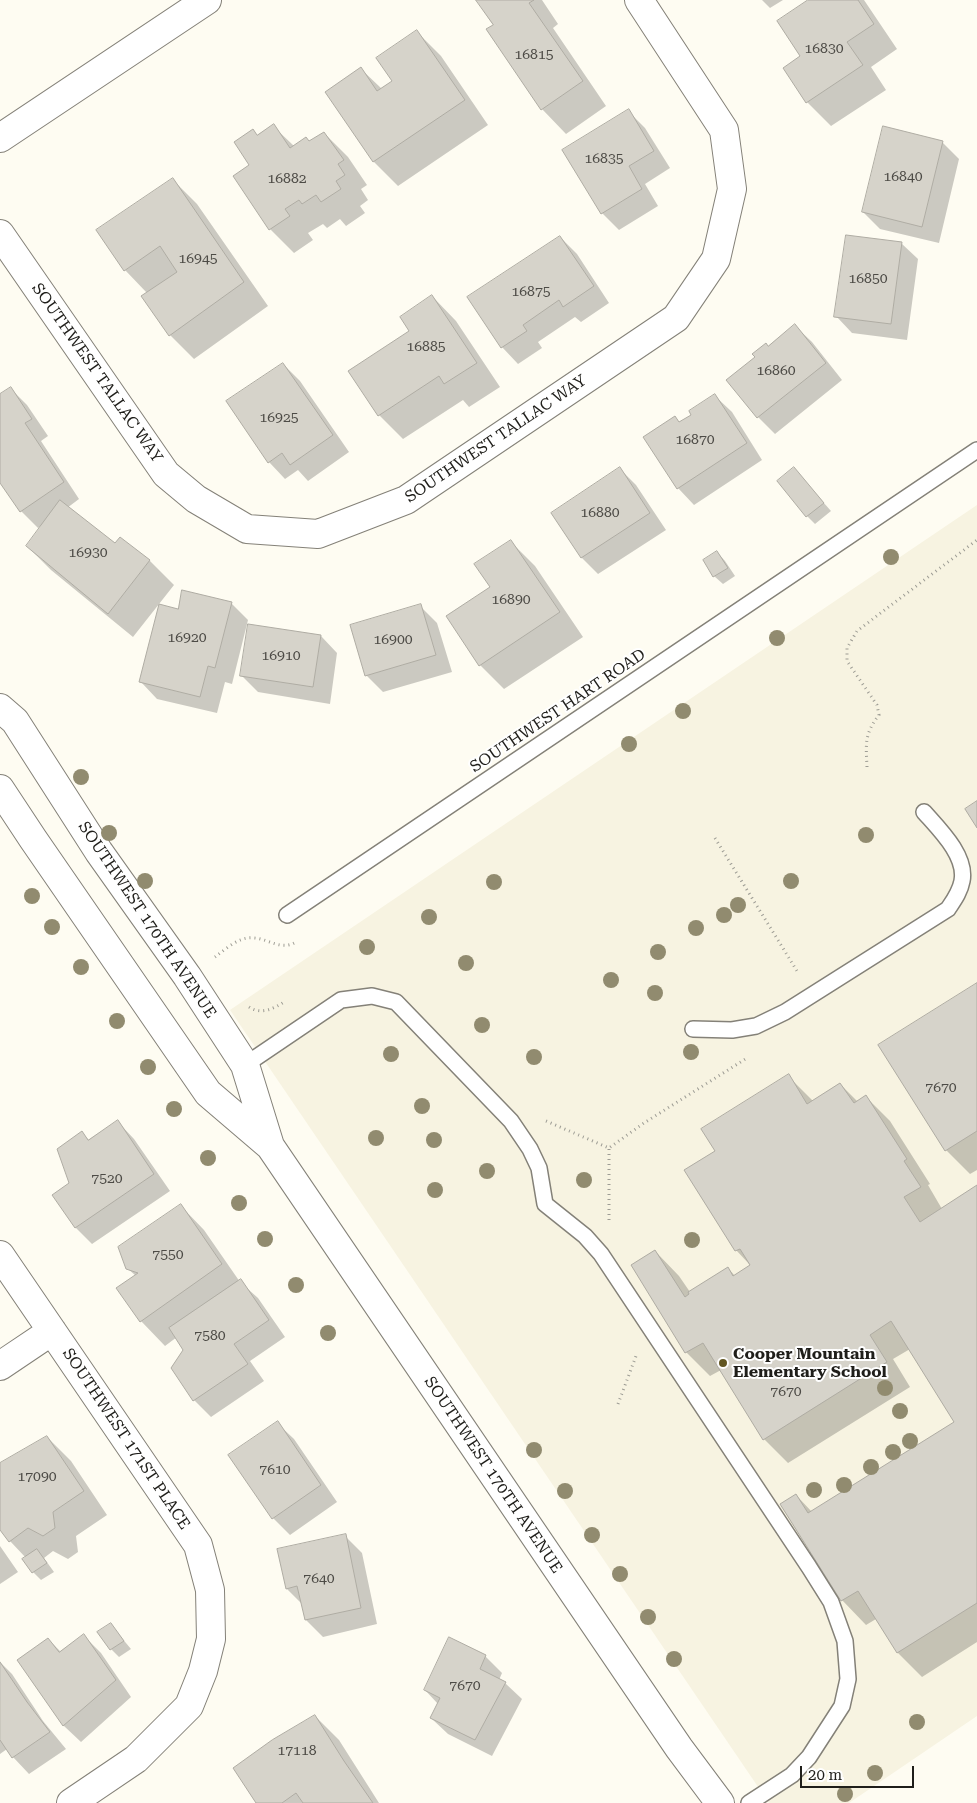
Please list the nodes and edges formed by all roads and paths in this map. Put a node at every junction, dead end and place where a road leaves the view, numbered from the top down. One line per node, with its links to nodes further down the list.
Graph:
1 (207, 0): 3 (main road)
2 (639, 0): 4 (main road, SOUTHWEST TALLAC WAY)
3 (0, 138)
4 (0, 234)
5 (977, 450): 12 (lane, SOUTHWEST HART ROAD)
6 (977, 540): 8 (path)
7 (0, 708): 13 (main road, SOUTHWEST 170TH AVENUE)
8 (868, 767)
9 (0, 788): 17 (main road, SOUTHWEST 170TH AVENUE)
10 (924, 812): 14 (lane)
11 (715, 838): 14 (path)
12 (287, 915): 13 (path)
13 (187, 976): 16 (main road, SOUTHWEST 170TH AVENUE)
14 (811, 995): 15 (lane)
15 (693, 1029)
16 (245, 1065): 17 (main road, SOUTHWEST 170TH AVENUE); 25 (lane)
17 (270, 1146): 24 (main road, SOUTHWEST 170TH AVENUE)
18 (610, 1148): 19 (path)
19 (609, 1223)
20 (0, 1255): 21 (main road, SOUTHWEST 171ST PLACE)
21 (52, 1331): 22 (main road); 23 (main road, SOUTHWEST 171ST PLACE)
22 (0, 1366)
23 (71, 1803)
24 (720, 1803)
25 (748, 1803)

